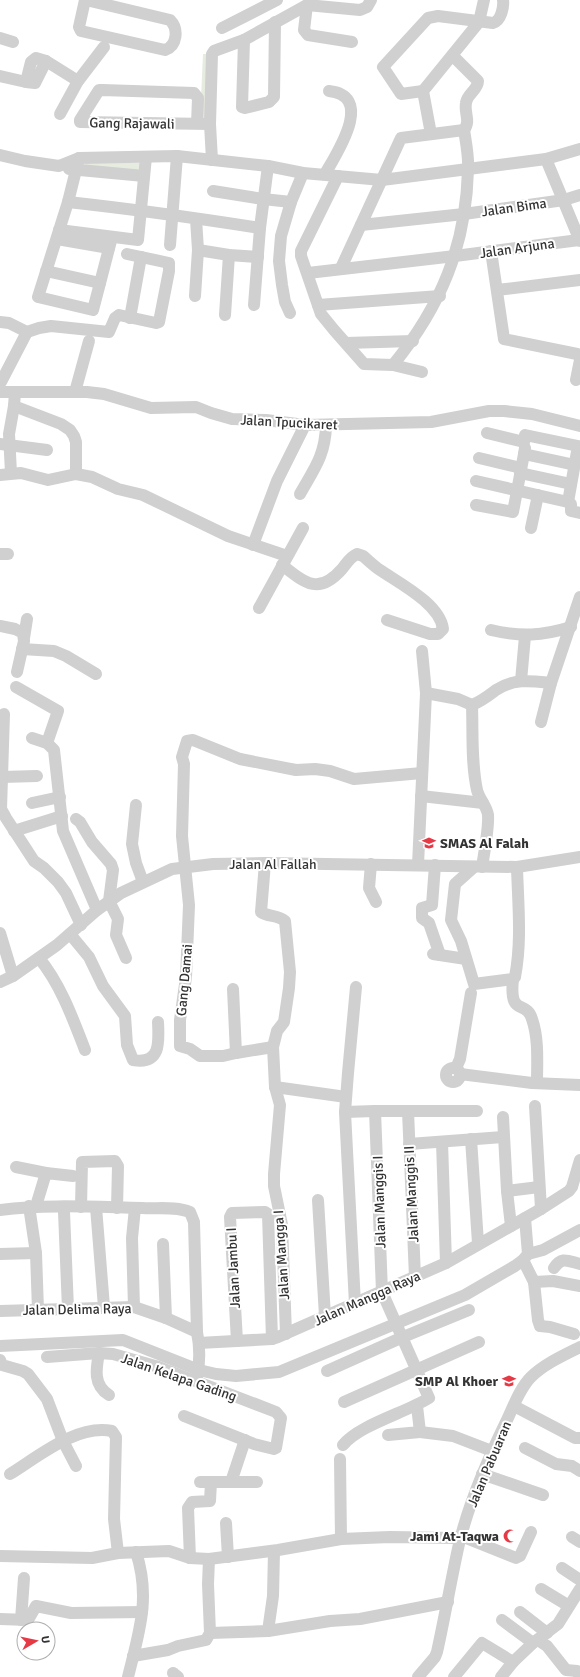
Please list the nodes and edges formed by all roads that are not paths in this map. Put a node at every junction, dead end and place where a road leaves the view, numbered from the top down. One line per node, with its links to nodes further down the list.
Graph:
1 (86, 0): 1 (street)
2 (276, 0): 6 (street)
3 (484, 0): 9 (street)
4 (504, 0): 9 (street)
5 (370, 2): 7 (street)
6 (262, 4): 10 (street)
7 (307, 5): 8 (street); 14 (street)
8 (275, 22): 12 (street); 12 (street)
9 (479, 22): 16 (street); 20 (street)
10 (222, 28)
11 (0, 38): 13 (street)
12 (244, 40): 23 (street)
13 (13, 42)
14 (352, 42)
15 (104, 47): 18 (street)
16 (453, 56): 20 (street); 24 (street)
17 (0, 76): 18 (street)
18 (78, 81): 21 (street)
19 (329, 91): 36 (street)
20 (423, 91): 25 (street)
21 (60, 114)
22 (197, 124): 22 (street, Gang Rajawali); 23 (street)
23 (210, 124): 30 (street)
24 (464, 130): 25 (street); 34 (street)
25 (431, 134): 39 (street)
26 (580, 149): 31 (street)
27 (0, 155): 32 (street)
28 (177, 156): 29 (street); 30 (street); 48 (street)
29 (146, 157): 32 (street); 37 (street)
30 (212, 158): 33 (street)
31 (546, 159): 34 (street); 43 (street)
32 (77, 164): 37 (street); 44 (street)
33 (268, 166): 35 (street); 42 (street)
34 (468, 169): 39 (street); 47 (street)
35 (303, 173): 36 (street); 45 (street)
36 (326, 174): 38 (street)
37 (144, 176): 46 (street)
38 (338, 176): 39 (street); 65 (street)
39 (382, 180): 50 (street)
40 (213, 191): 42 (street)
41 (580, 195): 43 (street, Jalan Bima)
42 (263, 200): 45 (street); 51 (street)
43 (564, 200): 47 (street, Jalan Bima); 53 (street)
44 (68, 202): 46 (street); 52 (street)
45 (291, 202): 73 (street)
46 (142, 210): 48 (street); 54 (street)
47 (464, 214): 50 (street, Jalan Bima); 61 (street)
48 (172, 216): 49 (street); 55 (street)
49 (196, 218): 51 (street); 56 (street)
50 (360, 225): 63 (street)
51 (260, 228): 62 (street)
52 (58, 234): 54 (street); 64 (street)
53 (580, 240): 57 (street, Jalan Arjuna)
54 (111, 243): 67 (street)
55 (170, 245)
56 (198, 250): 59 (street); 69 (street)
57 (491, 251): 61 (street, Jalan Arjuna); 68 (street)
58 (127, 254): 60 (street)
59 (229, 255): 62 (street); 74 (street)
60 (142, 256): 75 (street); 75 (street)
61 (456, 256): 63 (street, Jalan Arjuna); 70 (street)
62 (258, 257): 72 (street)
63 (340, 268): 65 (street, Jalan Arjuna)
64 (46, 271): 67 (street); 67 (street)
65 (308, 273): 71 (street)
66 (580, 280): 68 (street)
67 (100, 283)
68 (497, 290): 81 (street)
69 (195, 296)
70 (440, 296): 71 (street); 79 (street)
71 (318, 304): 80 (street)
72 (254, 305)
73 (290, 313)
74 (225, 316)
75 (130, 318): 77 (street)
76 (0, 322): 77 (street)
77 (27, 332): 86 (street)
78 (88, 341): 87 (street)
79 (413, 341): 80 (street); 83 (street)
80 (346, 342): 83 (street)
81 (580, 357)
82 (580, 360): 85 (street)
83 (394, 364): 84 (street)
84 (422, 372)
85 (576, 380)
86 (1, 387): 88 (street, Jalan Tpucikaret)
87 (75, 392): 88 (street, Jalan Tpucikaret); 89 (street, Jalan Tpucikaret)
88 (15, 399): 93 (street); 99 (street)
89 (305, 425): 90 (street, Jalan Tpucikaret); 110 (street)
90 (326, 426): 91 (street, Jalan Tpucikaret); 103 (street)
91 (580, 426)
92 (487, 433): 96 (street)
93 (5, 444): 94 (street); 98 (street)
94 (47, 450)
95 (479, 458): 97 (street)
96 (575, 465): 97 (street); 101 (street)
97 (521, 470): 101 (street); 102 (street)
98 (5, 474): 99 (street)
99 (76, 474): 110 (street)
100 (476, 481): 102 (street)
101 (571, 484): 105 (street)
102 (517, 490): 104 (street); 106 (street)
103 (300, 494)
104 (538, 496): 105 (street); 109 (street)
105 (568, 502): 107 (street)
106 (476, 505)
107 (580, 513)
108 (302, 528): 111 (street)
109 (531, 528)
110 (253, 545): 111 (street)
111 (285, 561): 113 (street); 115 (street)
112 (580, 597): 117 (street)
113 (259, 608)
114 (26, 619): 120 (street)
115 (387, 620)
116 (0, 626): 120 (street)
117 (576, 629): 119 (street); 125 (street)
118 (491, 630): 119 (street)
119 (525, 636): 124 (street)
120 (23, 644): 122 (street); 123 (street)
121 (422, 651): 127 (street)
122 (17, 672)
123 (96, 674)
124 (521, 681): 125 (street); 128 (street)
125 (551, 683): 130 (street)
126 (16, 687): 132 (street)
127 (426, 693): 128 (street); 133 (street)
128 (477, 703): 139 (street)
129 (4, 714): 135 (street)
130 (541, 722)
131 (32, 738): 132 (street)
132 (47, 743): 137 (street)
133 (422, 773): 136 (street); 150 (street)
134 (37, 776): 135 (street)
135 (2, 777): 141 (street)
136 (421, 796): 139 (street); 148 (street)
137 (60, 797): 138 (street); 142 (street)
138 (32, 803)
139 (483, 803): 151 (street)
140 (136, 805): 153 (street)
141 (0, 809): 144 (street)
142 (62, 816): 144 (street); 156 (street)
143 (76, 819): 154 (street)
144 (14, 831): 157 (street)
145 (580, 857): 152 (street, Jalan Al Fallah)
146 (265, 863): 147 (street, Jalan Al Fallah); 150 (street, Jalan Al Fallah); 170 (street)
147 (371, 864): 148 (street, Jalan Al Fallah); 155 (street)
148 (418, 865): 149 (street, Jalan Al Fallah)
149 (435, 865): 151 (street, Jalan Al Fallah); 162 (street)
150 (186, 866): 153 (street, Jalan Al Fallah); 172 (street, Gang Damai)
151 (478, 867): 152 (street, Jalan Al Fallah); 162 (street)
152 (517, 867): 164 (street)
153 (143, 882): 154 (street, Jalan Al Fallah)
154 (109, 901): 156 (street, Jalan Al Fallah); 161 (street)
155 (376, 902)
156 (98, 910): 157 (street, Jalan Al Fallah)
157 (81, 925): 159 (street, Jalan Al Fallah)
158 (0, 933): 163 (street)
159 (70, 934): 160 (street, Jalan Al Fallah); 169 (street)
160 (39, 958): 163 (street, Jalan Al Fallah); 171 (street)
161 (126, 958)
162 (466, 959): 164 (street)
163 (13, 976): 165 (street, Jalan Al Fallah)
164 (513, 979): 173 (street)
165 (0, 982)
166 (356, 987): 176 (street)
167 (233, 989): 172 (street)
168 (471, 993): 173 (street)
169 (158, 1022)
170 (273, 1047): 172 (street); 175 (street, Jalan Mangga I)
171 (86, 1050)
172 (236, 1053)
173 (538, 1084): 174 (street)
174 (580, 1085)
175 (275, 1088): 176 (street); 227 (street, Jalan Mangga I)
176 (346, 1097): 181 (street)
177 (536, 1106): 191 (street)
178 (375, 1111): 179 (street); 181 (street); 216 (street, Jalan Manggis I)
179 (408, 1111): 180 (street); 186 (street, Jalan Manggis II)
180 (477, 1111)
181 (345, 1112): 217 (street)
182 (503, 1117): 183 (street)
183 (503, 1137): 184 (street); 192 (street)
184 (471, 1140): 185 (street); 205 (street)
185 (442, 1142): 186 (street); 210 (street)
186 (409, 1144): 213 (street, Jalan Manggis II)
187 (580, 1160): 199 (street, Jalan Mangga Raya)
188 (16, 1168): 189 (street)
189 (46, 1173): 190 (street); 194 (street)
190 (73, 1176)
191 (539, 1187): 192 (street); 199 (street)
192 (507, 1191): 203 (street)
193 (318, 1200): 224 (street)
194 (32, 1206): 196 (street); 200 (street); 207 (street)
195 (96, 1206): 196 (street); 197 (street); 218 (street)
196 (81, 1207): 197 (street)
197 (116, 1208): 198 (street)
198 (134, 1208): 219 (street); 229 (street)
199 (541, 1209): 202 (street, Jalan Mangga Raya)
200 (0, 1210)
201 (64, 1212): 220 (street)
202 (525, 1218): 203 (street, Jalan Mangga Raya); 209 (street)
203 (511, 1226): 205 (street, Jalan Mangga Raya)
204 (580, 1230): 209 (street)
205 (478, 1243): 210 (street, Jalan Mangga Raya)
206 (163, 1244): 225 (street)
207 (36, 1253): 208 (street); 221 (street)
208 (0, 1254)
209 (525, 1257): 214 (street); 226 (street)
210 (446, 1262): 213 (street, Jalan Mangga Raya)
211 (580, 1264): 212 (street)
212 (554, 1268)
213 (415, 1277): 216 (street, Jalan Mangga Raya)
214 (534, 1282): 215 (street); 228 (street)
215 (580, 1286)
216 (382, 1292): 217 (street, Jalan Mangga Raya); 226 (street)
217 (355, 1304): 224 (street, Jalan Mangga Raya)
218 (104, 1307): 219 (street, Jalan Delima Raya); 220 (street, Jalan Delima Raya)
219 (134, 1307): 225 (street, Jalan Delima Raya)
220 (68, 1309): 221 (street, Jalan Delima Raya)
221 (38, 1310): 223 (street, Jalan Delima Raya)
222 (469, 1310): 226 (street)
223 (0, 1311)
224 (325, 1316): 227 (street, Jalan Mangga Raya)
225 (166, 1318): 229 (street, Jalan Delima Raya)
226 (400, 1330): 238 (street); 239 (street); 240 (street)
227 (286, 1334): 230 (street, Jalan Mangga Raya)
228 (574, 1334)
229 (198, 1337): 231 (street, Jalan Mangga Raya); 240 (street)
230 (272, 1339): 231 (street, Jalan Mangga Raya); 231 (street, Jalan Jambu I)
231 (238, 1341)
232 (479, 1342): 238 (street)
233 (0, 1346): 240 (street)
234 (580, 1347): 244 (street, Jalan Pabuaran)
235 (98, 1353): 236 (street, Jalan Kelapa Gading); 240 (street, Jalan Kelapa Gading); 241 (street)
236 (47, 1357)
237 (0, 1361): 250 (street)
238 (416, 1370): 242 (street); 243 (street)
239 (327, 1371)
240 (197, 1376): 249 (street, Jalan Kelapa Gading)
241 (109, 1395)
242 (344, 1402)
243 (416, 1406): 246 (street); 251 (street)
244 (514, 1406): 248 (street); 253 (street, Jalan Pabuaran)
245 (184, 1416): 249 (street)
246 (420, 1432): 247 (street); 253 (street)
247 (388, 1435)
248 (580, 1438)
249 (245, 1440): 259 (street)
250 (63, 1441): 255 (street); 257 (street); 268 (street)
251 (343, 1445)
252 (525, 1448): 256 (street)
253 (492, 1451): 258 (street, Jalan Pabuaran)
254 (340, 1459): 265 (street)
255 (76, 1466)
256 (580, 1471)
257 (10, 1474)
258 (482, 1474): 261 (street); 264 (street, Jalan Pabuaran)
259 (231, 1482): 260 (street); 271 (street)
260 (257, 1482)
261 (543, 1495)
262 (226, 1523): 270 (street)
263 (531, 1532): 264 (street)
264 (461, 1536): 265 (street); 278 (street, Jalan Pabuaran)
265 (341, 1539): 266 (street)
266 (274, 1551): 270 (street); 285 (street)
267 (136, 1552): 268 (street); 271 (street); 280 (street)
268 (118, 1553): 269 (street)
269 (0, 1556)
270 (228, 1557): 272 (street)
271 (190, 1558): 272 (street)
272 (208, 1559): 286 (street)
273 (562, 1568): 275 (street)
274 (24, 1578): 283 (street)
275 (580, 1580)
276 (541, 1588): 279 (street)
277 (580, 1589): 279 (street)
278 (448, 1602): 285 (street); 292 (street, Jalan Pabuaran)
279 (568, 1606): 287 (street)
280 (142, 1612): 283 (street); 288 (street)
281 (520, 1612): 287 (street)
282 (0, 1619): 283 (street)
283 (21, 1620)
284 (502, 1620): 287 (street)
285 (268, 1631): 286 (street)
286 (210, 1633): 288 (street)
287 (539, 1638): 289 (street); 290 (street)
288 (133, 1656): 291 (street)
289 (513, 1662): 293 (street); 294 (street)
290 (580, 1676)
291 (128, 1677)
292 (418, 1677)
293 (454, 1677)
294 (501, 1677)

